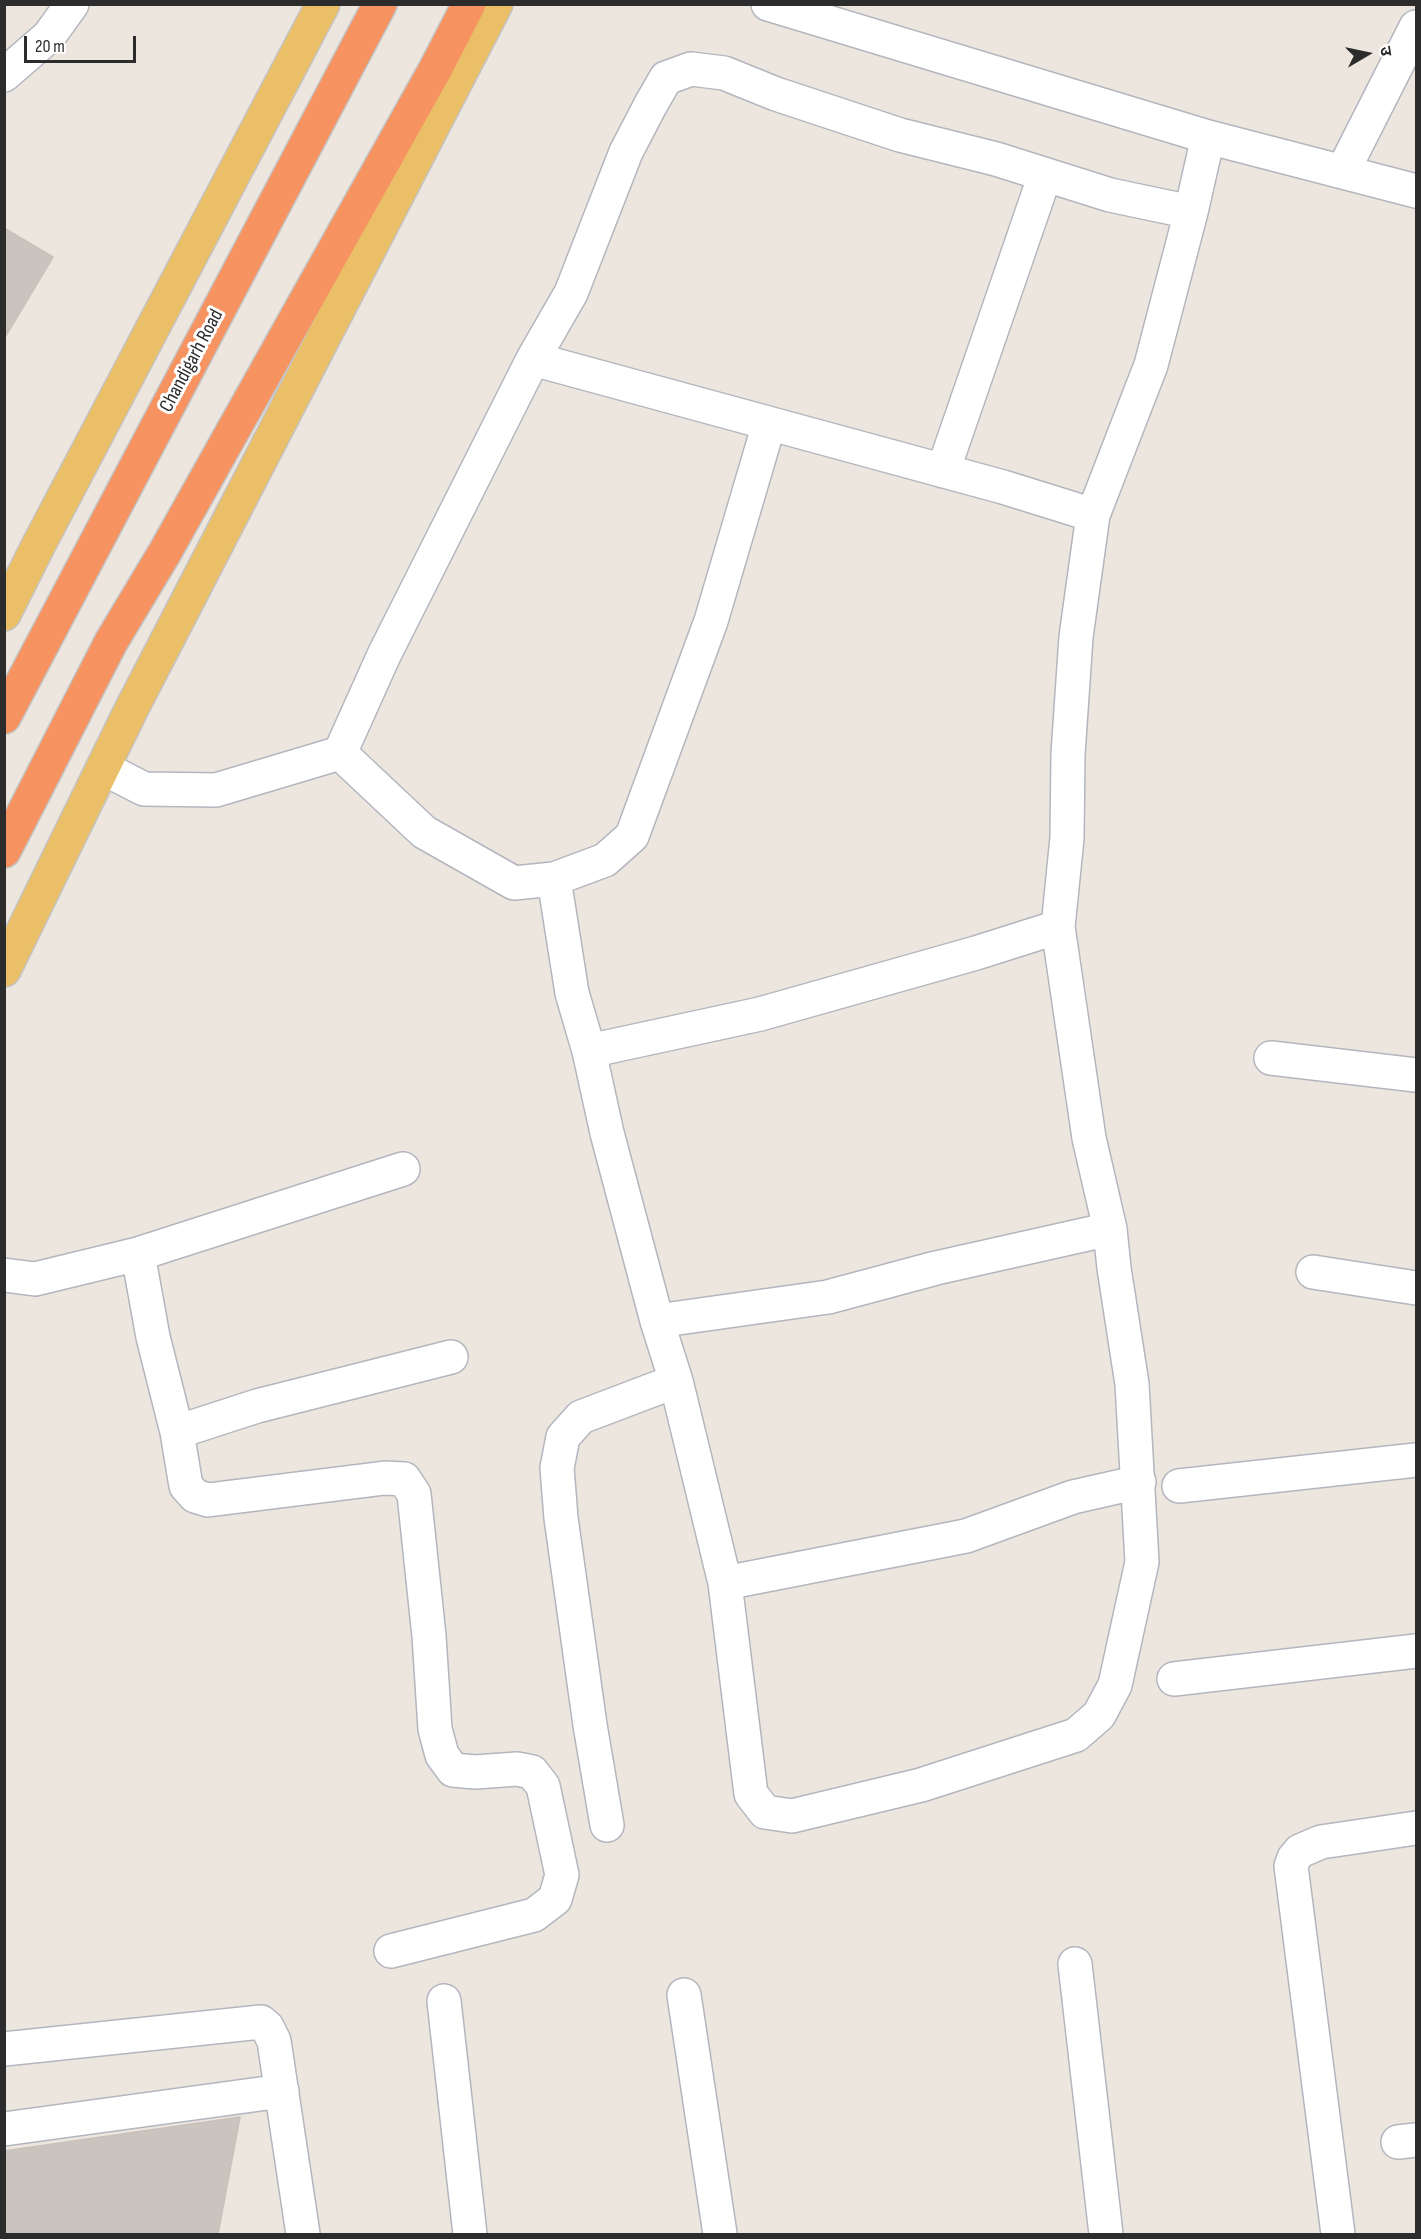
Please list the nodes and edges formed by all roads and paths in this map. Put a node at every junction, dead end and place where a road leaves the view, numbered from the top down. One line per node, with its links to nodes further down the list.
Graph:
1 (72, 4): 8 (street)
2 (323, 4): 18 (main road)
3 (380, 4): 19 (highway, Chandigarh Road)
4 (469, 4): 22 (highway)
5 (496, 4): 21 (main road)
6 (768, 4): 9 (street)
7 (1416, 27): 10 (street)
8 (4, 75)
9 (1208, 137): 10 (street); 13 (street)
10 (1343, 171): 12 (street)
11 (1045, 175): 13 (street); 14 (street); 16 (street)
12 (1416, 191)
13 (1191, 212): 17 (street)
14 (533, 359): 15 (street); 20 (street)
15 (769, 424): 16 (street); 23 (street)
16 (943, 471): 17 (street)
17 (1093, 515): 24 (street)
18 (4, 614)
19 (4, 717)
20 (340, 753): 21 (street); 23 (street)
21 (103, 768): 25 (main road)
22 (4, 851)
23 (554, 879): 26 (street)
24 (1058, 927): 26 (street); 32 (street)
25 (4, 970)
26 (589, 1051): 37 (street)
27 (1416, 1057): 29 (street)
28 (1271, 1058): 30 (street)
29 (1416, 1070)
30 (1416, 1075)
31 (403, 1169): 33 (street)
32 (1110, 1229): 37 (street); 42 (street)
33 (138, 1254): 35 (street); 40 (street)
34 (1312, 1272): 36 (street)
35 (4, 1275)
36 (1416, 1288)
37 (657, 1321): 39 (street)
38 (451, 1357): 40 (street)
39 (676, 1381): 44 (street); 47 (street)
40 (177, 1432): 49 (street)
41 (1416, 1460): 43 (street)
42 (1139, 1482): 44 (street); 44 (street)
43 (1179, 1486)
44 (725, 1583)
45 (1416, 1651): 46 (street)
46 (1174, 1679)
47 (608, 1825)
48 (1416, 1828): 60 (street)
49 (391, 1951)
50 (1075, 1964): 59 (street)
51 (684, 1995): 58 (street)
52 (444, 2001): 57 (street)
53 (4, 2049): 54 (street)
54 (282, 2091): 55 (street); 56 (street)
55 (4, 2129)
56 (303, 2235)
57 (470, 2235)
58 (720, 2235)
59 (1106, 2235)
60 (1338, 2235)

